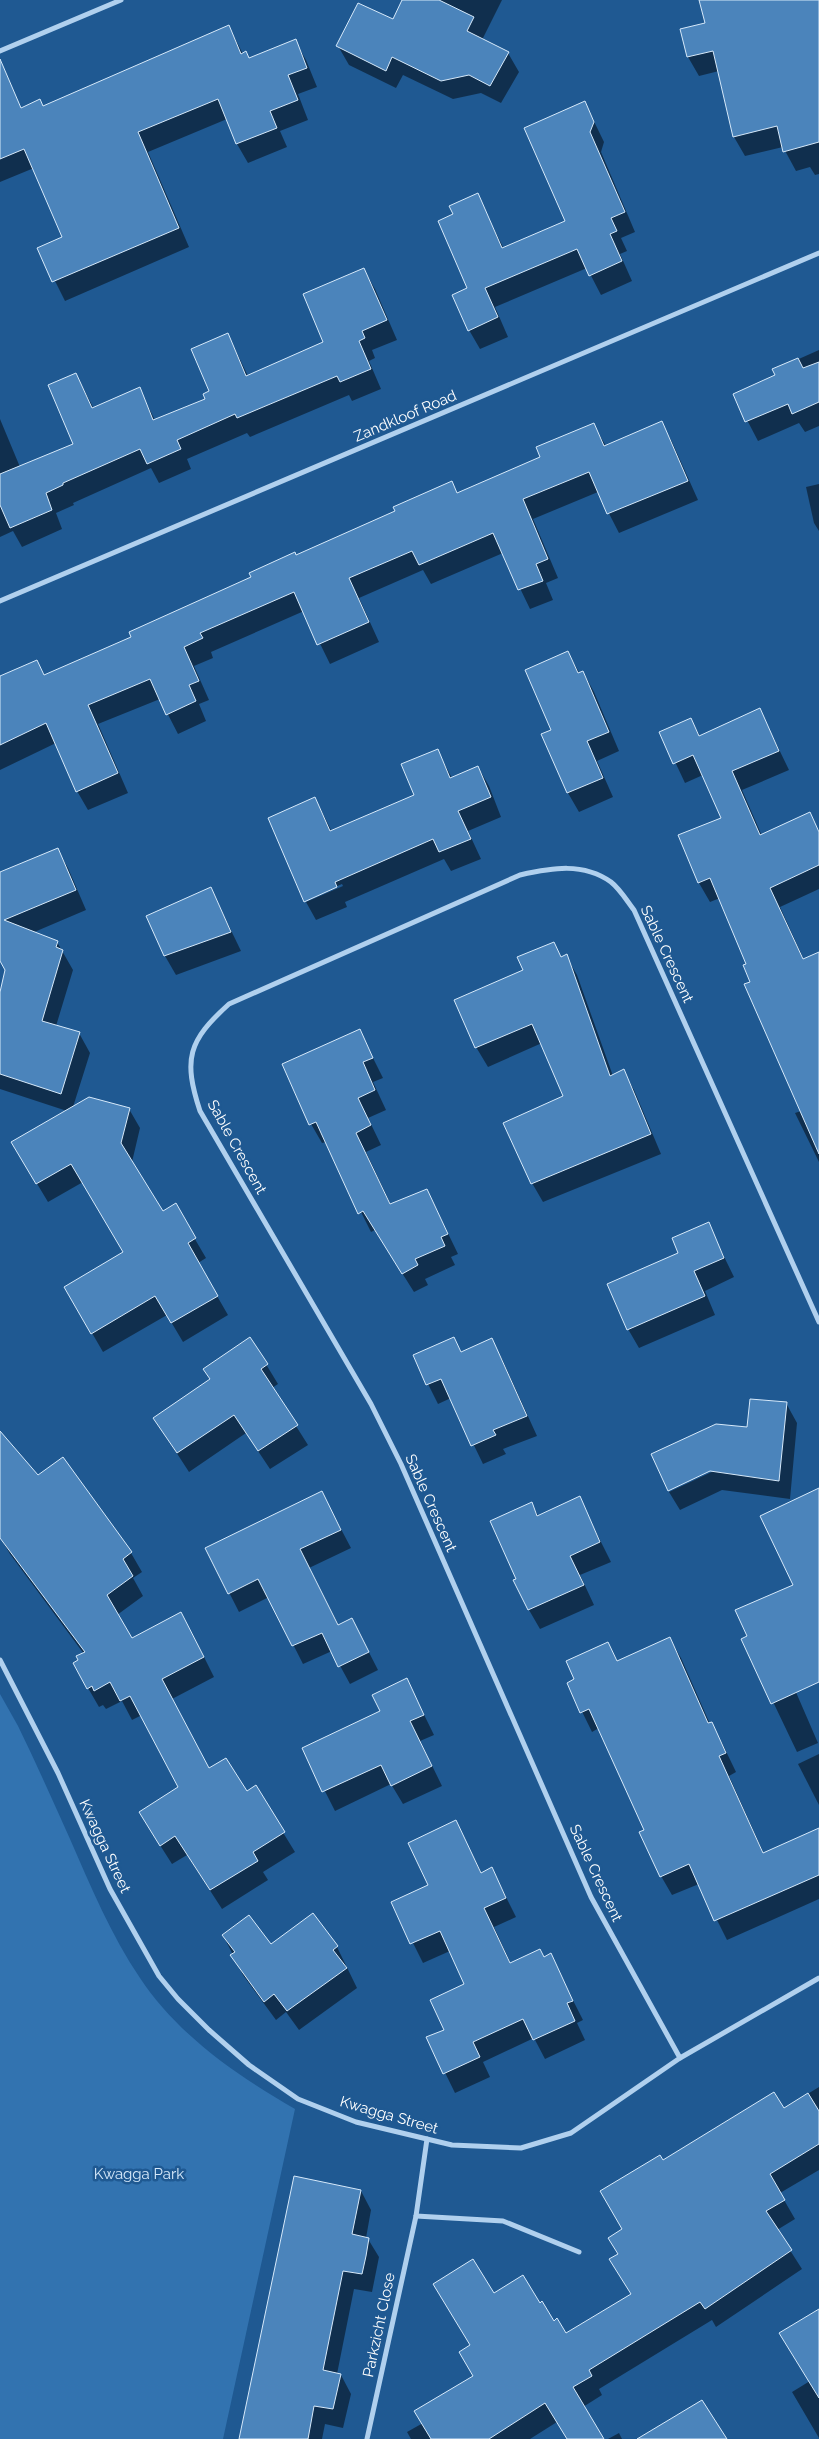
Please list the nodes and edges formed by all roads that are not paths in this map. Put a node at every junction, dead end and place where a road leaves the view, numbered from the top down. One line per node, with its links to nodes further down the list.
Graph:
1 (121, 0): 2 (street)
2 (0, 51)
3 (819, 253): 4 (street, Zandkloof Road)
4 (0, 601)
5 (819, 1322): 8 (street, Sable Crescent)
6 (0, 1660): 9 (street, Kwagga Street)
7 (819, 1978): 8 (street, Kwagga Street)
8 (680, 2058): 9 (street, Kwagga Street)
9 (426, 2139): 10 (street, Parkzicht Close)
10 (416, 2216): 11 (street); 12 (street, Parkzicht Close)
11 (579, 2252)
12 (367, 2439)

